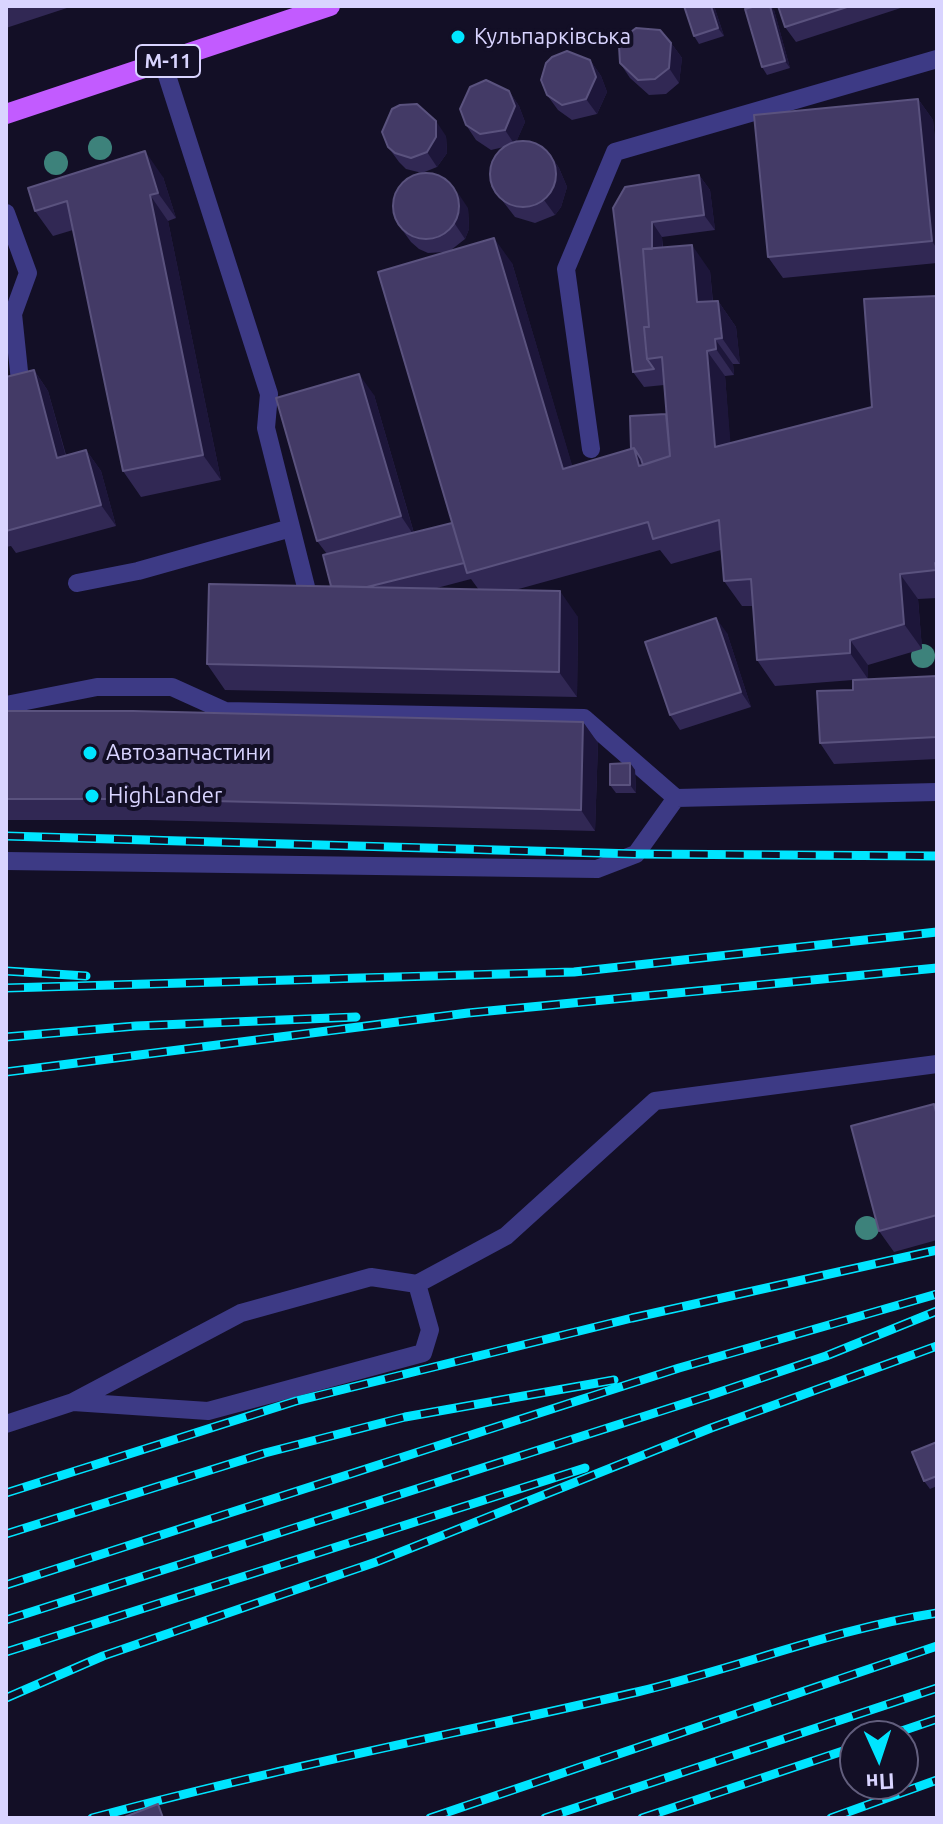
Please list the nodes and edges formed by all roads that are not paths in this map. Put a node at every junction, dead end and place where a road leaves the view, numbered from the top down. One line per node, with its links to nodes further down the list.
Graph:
1 (330, 6): 3 (main road, М-11)
2 (937, 59): 8 (lane)
3 (163, 63): 4 (main road, М-11); 9 (lane)
4 (6, 114)
5 (6, 213): 6 (lane)
6 (10, 335): 7 (lane)
7 (20, 381)
8 (591, 449)
9 (291, 528): 10 (lane); 11 (lane)
10 (77, 583)
11 (306, 587)
12 (6, 705): 14 (lane)
13 (937, 792): 14 (lane)
14 (676, 798): 15 (lane)
15 (6, 861)
16 (937, 1064): 17 (lane)
17 (417, 1284): 18 (lane); 18 (lane)
18 (73, 1402): 19 (lane)
19 (6, 1424)

